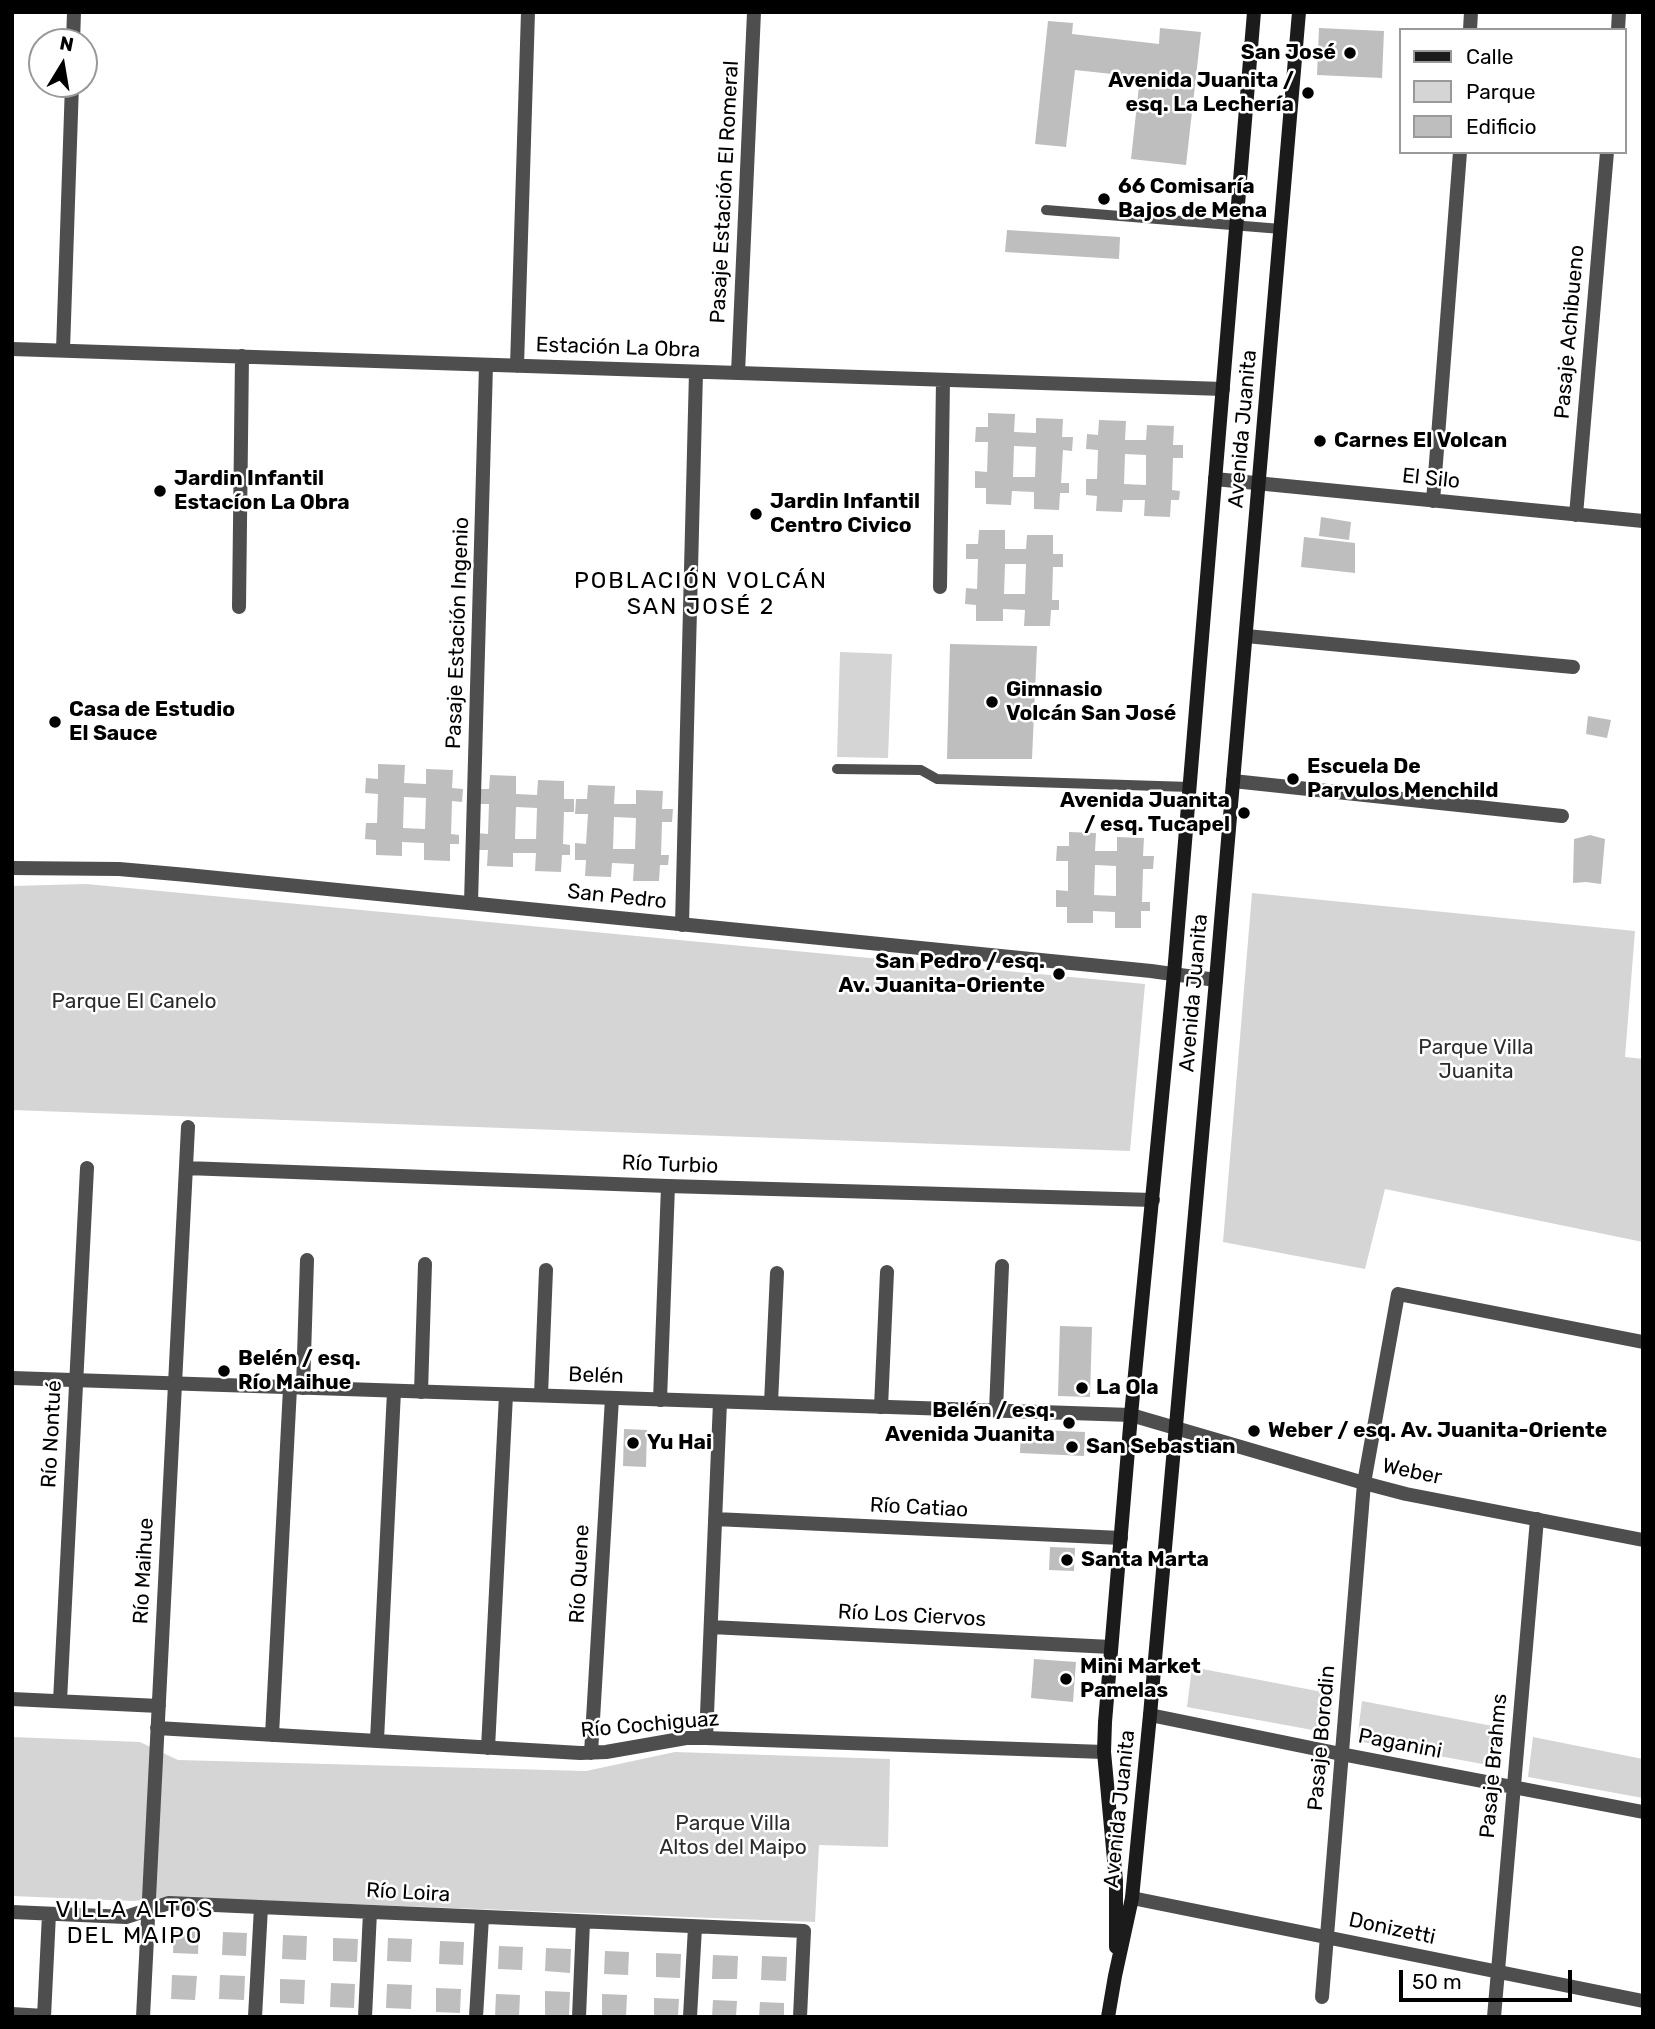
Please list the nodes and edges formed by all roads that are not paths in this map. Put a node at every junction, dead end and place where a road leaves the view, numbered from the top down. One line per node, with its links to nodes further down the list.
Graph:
1 (528, 12): 15 (street)
2 (754, 12): 17 (street, Pasaje Estación El Romeral)
3 (1254, 12): 9 (main road, Avenida Juanita)
4 (1299, 12): 10 (main road, Avenida Juanita)
5 (72, 98): 12 (street)
6 (1460, 154): 22 (street)
7 (1607, 154): 23 (street, Pasaje Achibueno)
8 (1046, 210): 9 (lane)
9 (1236, 225): 10 (lane); 19 (main road, Avenida Juanita)
10 (1281, 229): 21 (main road, Avenida Juanita)
11 (12, 349): 12 (street, Estación La Obra)
12 (63, 350): 13 (street, Estación La Obra)
13 (242, 356): 14 (street, Estación La Obra); 26 (street)
14 (486, 365): 15 (street, Estación La Obra); 34 (street, Pasaje Estación Ingenio)
15 (517, 366): 16 (street, Estación La Obra)
16 (696, 372): 17 (street, Estación La Obra); 35 (street)
17 (738, 373): 18 (street, Estación La Obra)
18 (943, 380): 19 (street, Estación La Obra); 25 (street)
19 (1223, 389): 20 (main road, Avenida Juanita)
20 (1215, 479): 21 (street, El Silo); 31 (main road, Avenida Juanita)
21 (1259, 484): 22 (street, El Silo); 27 (main road, Avenida Juanita)
22 (1433, 500): 23 (street, El Silo)
23 (1576, 515): 24 (street, El Silo)
24 (1643, 521)
25 (940, 587)
26 (239, 607)
27 (1246, 636): 28 (street); 30 (main road, Avenida Juanita)
28 (1573, 667)
29 (837, 769): 31 (lane)
30 (1233, 781): 32 (street); 37 (main road, Avenida Juanita)
31 (1190, 787): 36 (main road, Avenida Juanita)
32 (1562, 816)
33 (12, 868): 34 (street, San Pedro)
34 (471, 903): 35 (street, San Pedro)
35 (682, 925): 36 (street, San Pedro)
36 (1174, 974): 37 (street, San Pedro); 42 (main road, Avenida Juanita)
37 (1216, 980): 65 (main road, Avenida Juanita)
38 (188, 1127): 40 (street, Río Maihue)
39 (87, 1168): 51 (street, Río Nontué)
40 (186, 1168): 41 (street, Río Turbio); 52 (street, Río Maihue)
41 (668, 1186): 42 (street, Río Turbio); 59 (street)
42 (1153, 1200): 64 (main road, Avenida Juanita)
43 (307, 1260): 53 (street)
44 (425, 1264): 55 (street)
45 (1002, 1266): 63 (street)
46 (546, 1270): 57 (street)
47 (887, 1272): 62 (street)
48 (777, 1273): 61 (street)
49 (1643, 1342): 66 (street, Pasaje Borodin)
50 (12, 1378): 51 (street, Belén)
51 (76, 1380): 52 (street, Belén); 74 (street, Río Nontué)
52 (175, 1384): 53 (street, Belén); 75 (street, Río Maihue)
53 (297, 1388): 54 (street, Belén); 78 (street)
54 (394, 1391): 55 (street, Belén); 80 (street)
55 (421, 1392): 56 (street, Belén)
56 (506, 1395): 57 (street, Belén); 81 (street)
57 (541, 1395): 58 (street, Belén)
58 (612, 1398): 59 (street, Belén); 83 (street, Río Quene)
59 (660, 1399): 60 (street, Belén)
60 (720, 1402): 61 (street, Belén); 67 (street)
61 (771, 1403): 62 (street, Belén)
62 (881, 1407): 63 (street, Belén)
63 (996, 1410): 64 (street, Belén)
64 (1131, 1415): 65 (street, Belén); 69 (main road, Avenida Juanita)
65 (1176, 1429): 66 (street, Weber); 76 (main road, Avenida Juanita)
66 (1364, 1483): 68 (street, Weber); 84 (street, Pasaje Borodin)
67 (715, 1519): 69 (street, Río Catiao); 71 (street)
68 (1537, 1520): 70 (street, Weber); 85 (street, Pasaje Brahms)
69 (1121, 1538): 72 (main road, Avenida Juanita)
70 (1643, 1540)
71 (711, 1627): 72 (street, Río Los Ciervos); 79 (street)
72 (1111, 1647): 82 (main road, Avenida Juanita)
73 (12, 1699): 74 (street)
74 (60, 1701): 75 (street)
75 (159, 1706): 77 (street, Río Maihue)
76 (1150, 1715): 84 (street, Paganini); 87 (main road, Avenida Juanita)
77 (158, 1728): 78 (street, Río Cochiguaz); 89 (street, Río Maihue)
78 (272, 1735): 80 (street, Río Cochiguaz)
79 (706, 1738): 82 (street, Río Cochiguaz); 83 (street, Río Cochiguaz)
80 (377, 1740): 81 (street, Río Cochiguaz)
81 (488, 1748): 83 (street, Río Cochiguaz)
82 (1104, 1752): 98 (main road, Avenida Juanita)
83 (591, 1753)
84 (1341, 1754): 85 (street, Paganini); 96 (street, Pasaje Borodin)
85 (1513, 1787): 86 (street, Paganini); 97 (street, Pasaje Brahms)
86 (1643, 1812)
87 (1132, 1898): 96 (street, Donizetti); 98 (main road, Avenida Juanita)
88 (261, 1907): 89 (street, Río Loira); 91 (street, Río Loira); 104 (street)
89 (148, 1910): 92 (street, Río Loira); 103 (street, Río Maihue)
90 (12, 1912): 92 (street, Río Loira)
91 (370, 1912): 93 (street, Río Loira); 105 (street)
92 (49, 1914): 102 (street)
93 (482, 1917): 94 (street, Río Loira); 106 (street)
94 (583, 1922): 95 (street, Río Loira); 107 (street)
95 (695, 1927): 108 (street); 109 (street, Río Loira)
96 (1327, 1937): 97 (street, Donizetti); 99 (street, Pasaje Borodin)
97 (1497, 1972): 100 (street, Donizetti); 111 (street, Pasaje Brahms)
98 (1115, 1976): 110 (main road, Avenida Juanita)
99 (1322, 1997)
100 (1643, 2001)
101 (12, 2014): 102 (street)
102 (44, 2016)
103 (143, 2017)
104 (255, 2017)
105 (365, 2017)
106 (476, 2017)
107 (579, 2017)
108 (690, 2017)
109 (800, 2017)
110 (1108, 2017)
111 (1494, 2017)

